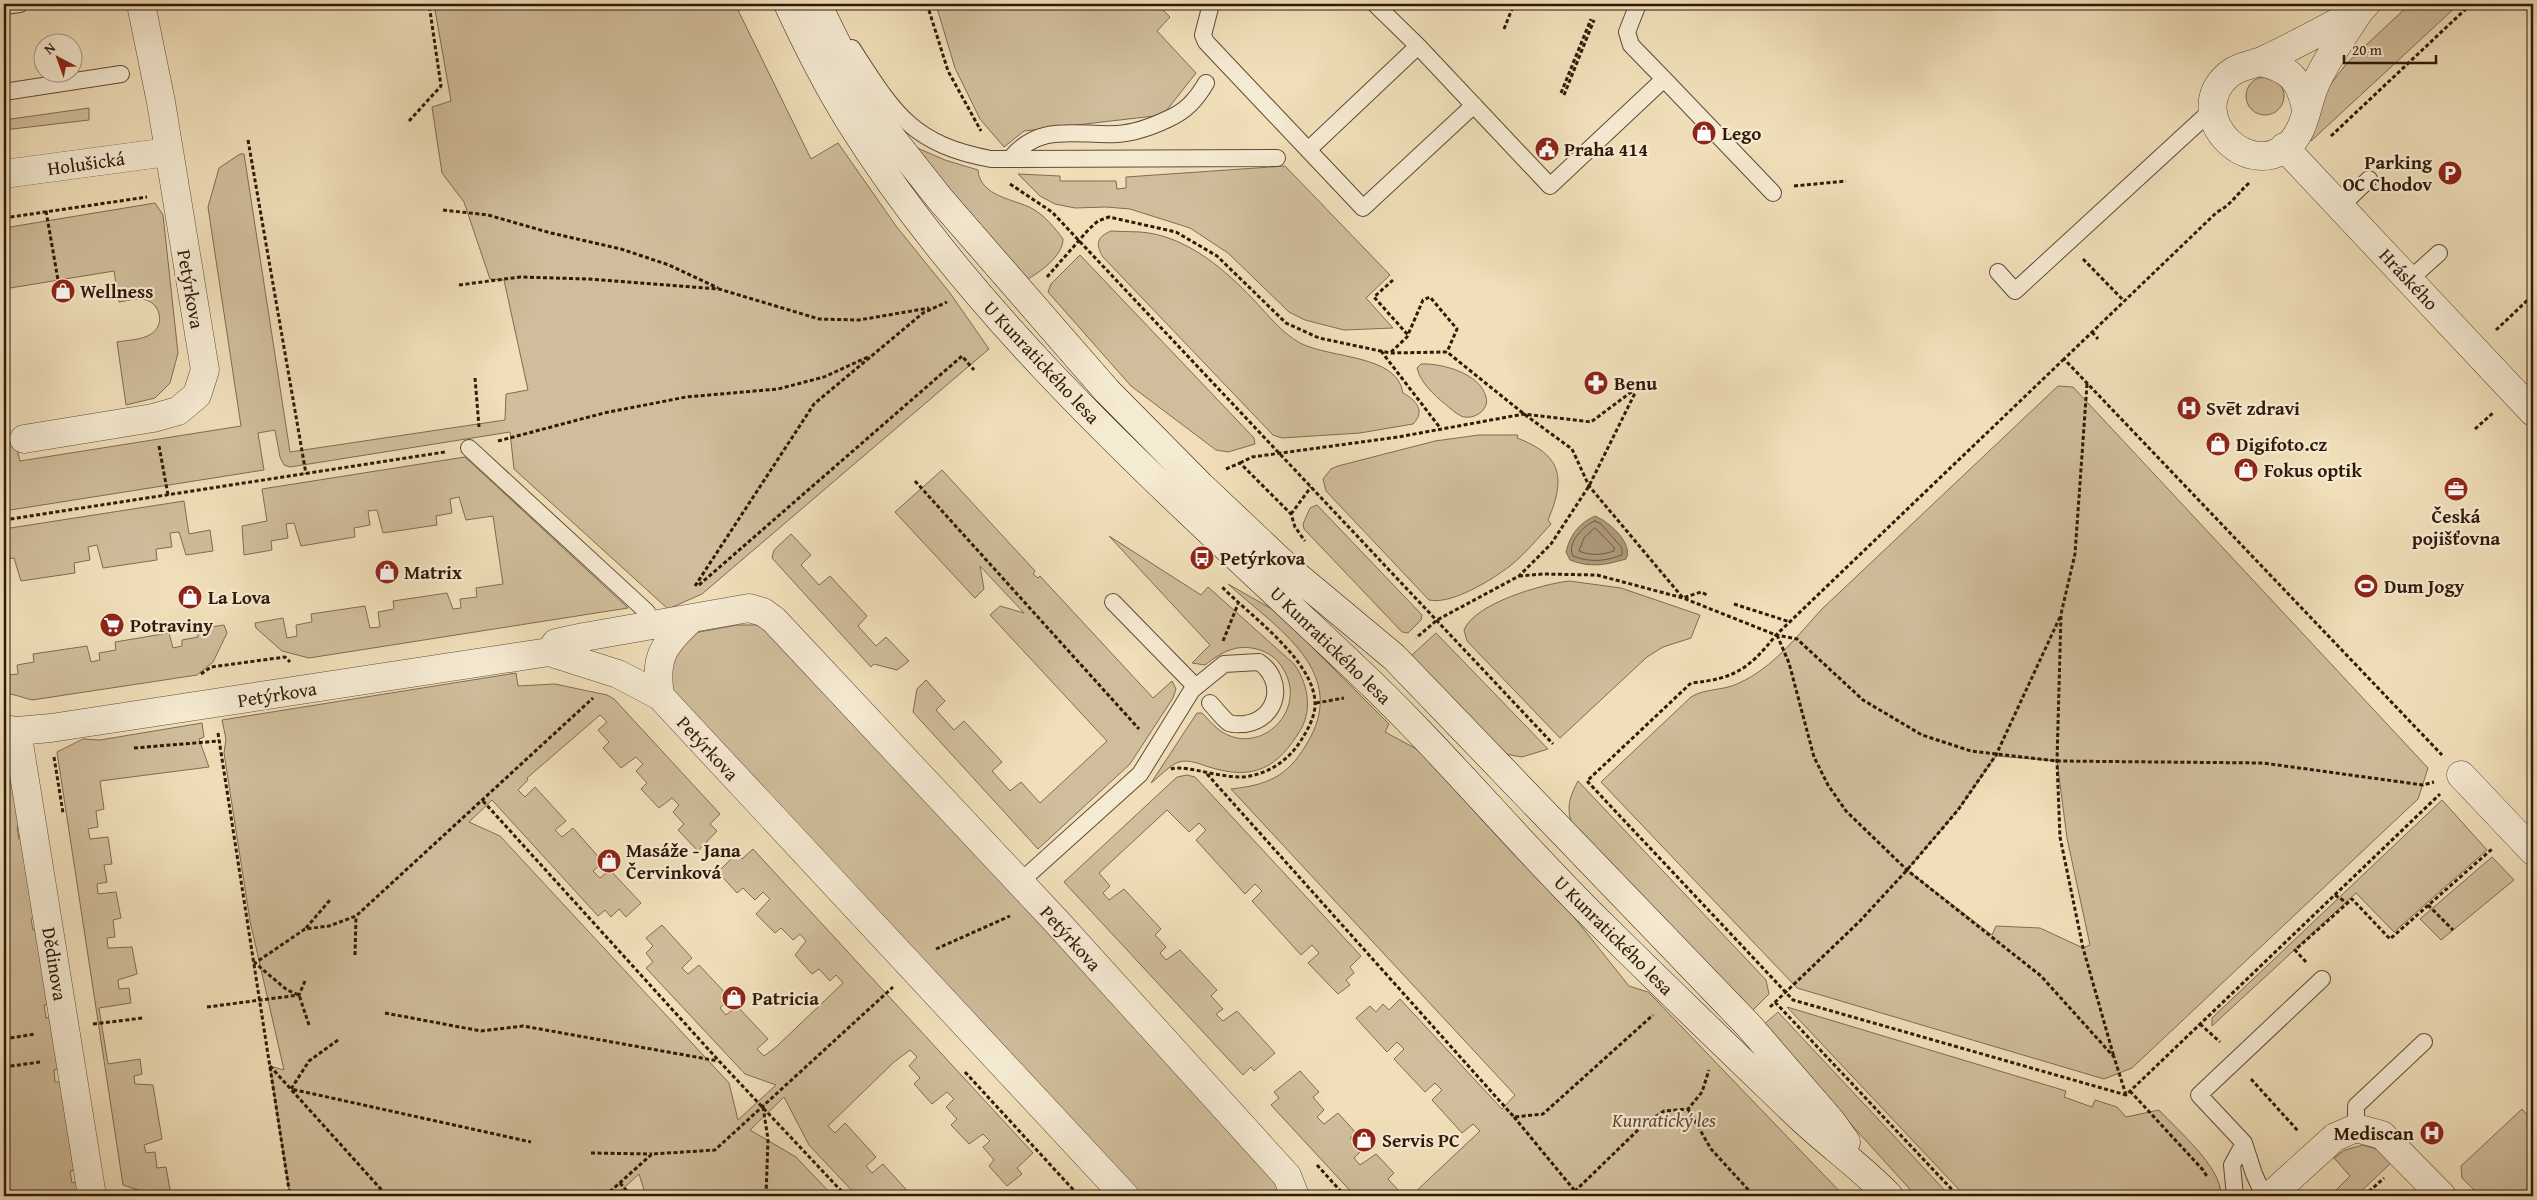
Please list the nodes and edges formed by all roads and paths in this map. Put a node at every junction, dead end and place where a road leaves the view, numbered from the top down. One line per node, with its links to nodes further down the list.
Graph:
1 (20, 4): 13 (lane)
2 (141, 4): 31 (street, Petýrkova)
3 (429, 4): 27 (path)
4 (788, 4): 136 (street, U Kunratického lesa)
5 (817, 4): 165 (street, U Kunratického lesa)
6 (824, 4): 34 (lane)
7 (927, 4): 28 (path)
8 (1211, 4): 30 (lane)
9 (1375, 4): 17 (lane)
10 (1514, 4): 16 (path)
11 (1638, 4): 20 (lane)
12 (2471, 4): 32 (path)
13 (4, 6)
14 (2363, 7): 18 (street); 26 (street)
15 (1593, 20): 23 (path)
16 (1504, 29)
17 (1418, 46): 24 (lane); 30 (lane)
18 (2260, 62): 25 (street); 26 (street)
19 (121, 74): 22 (lane)
20 (1664, 80): 24 (lane); 39 (lane)
21 (1206, 83): 34 (lane)
22 (4, 92)
23 (1563, 94)
24 (1474, 105): 30 (lane)
25 (2212, 108): 32 (street); 47 (lane)
26 (2306, 109): 32 (street)
27 (409, 121)
28 (986, 138)
29 (248, 140): 78 (path)
30 (1308, 150)
31 (168, 152): 35 (street, Holušická); 70 (street, Petýrkova)
32 (2292, 155): 41 (street, Hráského)
33 (1277, 158): 34 (lane)
34 (1010, 159)
35 (4, 174)
36 (2369, 179): 41 (lane)
37 (2251, 180): 56 (path)
38 (1006, 182): 45 (path)
39 (1773, 193)
40 (152, 202): 43 (path)
41 (2340, 206): 50 (street, Hráského)
42 (443, 210): 52 (path)
43 (46, 211): 44 (path); 48 (path)
44 (4, 218)
45 (1079, 241): 60 (path); 76 (path)
46 (2439, 253): 50 (lane)
47 (1998, 272)
48 (58, 280)
49 (1393, 280): 58 (path)
50 (2409, 280): 68 (street, Hráského)
51 (459, 285): 52 (path)
52 (719, 289): 55 (path)
53 (2533, 294): 57 (path)
54 (953, 301): 55 (path)
55 (931, 308): 63 (path)
56 (2092, 332): 59 (path); 64 (path)
57 (2492, 334)
58 (1408, 335): 61 (path); 62 (path)
59 (2098, 339)
60 (1379, 350): 62 (path); 72 (path)
61 (1447, 352): 62 (path); 69 (path)
62 (1390, 353)
63 (875, 354): 65 (path); 75 (path)
64 (2064, 359): 67 (path); 95 (path)
65 (974, 370)
66 (474, 378): 75 (path)
67 (2087, 384): 92 (path); 114 (path)
68 (2533, 412)
69 (1524, 414): 72 (path); 80 (path); 80 (path)
70 (153, 418): 74 (street, Petýrkova); 82 (path)
71 (2485, 419): 73 (path)
72 (1441, 429): 76 (path)
73 (2475, 429)
74 (24, 439)
75 (469, 448): 78 (path); 91 (lane)
76 (1280, 454): 77 (path); 81 (path)
77 (1240, 463)
78 (306, 474): 82 (path)
79 (915, 481): 109 (path)
80 (1589, 486): 85 (path); 87 (path)
81 (1311, 487): 83 (path); 94 (path)
82 (168, 494): 84 (path)
83 (1291, 514)
84 (4, 520)
85 (1519, 576): 87 (path); 94 (path)
86 (1708, 595): 87 (path)
87 (1683, 598): 96 (path)
88 (1113, 602): 100 (lane)
89 (1238, 604): 99 (path)
90 (1734, 604): 95 (path)
91 (647, 612)
92 (2061, 614): 110 (path); 111 (path)
93 (690, 620): 98 (street, Petýrkova); 102 (street); 119 (street, Petýrkova)
94 (1437, 620): 97 (path); 108 (path)
95 (1790, 622): 96 (path)
96 (1776, 635): 110 (path); 118 (path); 134 (path)
97 (1408, 644)
98 (549, 652): 102 (street, Petýrkova); 106 (street, Petýrkova)
99 (1221, 666): 100 (lane); 104 (lane)
100 (1196, 687): 109 (lane)
101 (597, 694): 115 (path)
102 (660, 696): 175 (street, Petýrkova)
103 (1348, 697): 105 (path)
104 (1210, 703)
105 (1316, 703)
106 (213, 704): 107 (street, Petýrkova); 130 (path)
107 (10, 730): 147 (street, Dědinova)
108 (1553, 744)
109 (1156, 749): 112 (path); 119 (lane)
110 (1996, 756): 111 (path); 118 (path)
111 (2057, 761): 114 (path); 148 (path)
112 (1172, 768)
113 (1207, 774): 158 (path)
114 (2461, 775): 116 (street); 120 (path)
115 (483, 801): 125 (path); 150 (path)
116 (2513, 830): 117 (street); 123 (path)
117 (2533, 851)
118 (1907, 870): 134 (path); 148 (path)
119 (1020, 882): 176 (street, Petýrkova)
120 (2335, 895): 122 (path); 154 (path)
121 (330, 900): 126 (path)
122 (2347, 903): 123 (path); 131 (path)
123 (2428, 905): 127 (path)
124 (1014, 914): 128 (path)
125 (356, 916): 126 (path); 129 (path)
126 (305, 928): 130 (path)
127 (2453, 930)
128 (933, 950)
129 (355, 956)
130 (255, 963): 135 (path); 137 (path)
131 (2322, 979): 149 (lane)
132 (305, 981): 135 (path)
133 (896, 984): 156 (path)
134 (1785, 992): 155 (path)
135 (299, 995): 137 (path); 143 (path)
136 (1674, 996): 146 (street, U Kunratického lesa); 158 (path)
137 (259, 1000): 139 (path); 151 (path)
138 (1775, 1002): 180 (path)
139 (207, 1007)
140 (385, 1013): 150 (path)
141 (143, 1018): 142 (path)
142 (96, 1023)
143 (309, 1025)
144 (338, 1040): 153 (path)
145 (2424, 1042): 159 (lane)
146 (1727, 1048): 157 (path); 165 (street, U Kunratického lesa)
147 (69, 1057): 152 (path); 168 (street, Dědinova)
148 (2114, 1057): 155 (path)
149 (2238, 1059): 161 (lane); 162 (path)
150 (719, 1061): 156 (path)
151 (270, 1066): 153 (path); 169 (path)
152 (4, 1067)
153 (291, 1088): 160 (path); 170 (path)
154 (2130, 1091): 155 (path); 181 (path)
155 (2126, 1095)
156 (763, 1106): 164 (path); 173 (path); 174 (path)
157 (1688, 1109): 167 (path); 178 (path)
158 (1514, 1117): 167 (path)
159 (2356, 1128): 162 (street); 184 (street)
160 (531, 1142)
161 (2244, 1143): 181 (lane); 182 (lane)
162 (2328, 1143): 183 (street)
163 (591, 1153): 164 (path)
164 (652, 1154): 166 (path)
165 (1870, 1176): 179 (street, U Kunratického lesa)
166 (620, 1183): 171 (path); 172 (path)
167 (1575, 1191): 177 (path)
168 (92, 1196)
169 (290, 1196)
170 (387, 1196)
171 (605, 1196)
172 (631, 1196)
173 (766, 1196)
174 (846, 1196)
175 (1125, 1196)
176 (1295, 1196)
177 (1570, 1196)
178 (1754, 1196)
179 (1889, 1196)
180 (1958, 1196)
181 (2235, 1196)
182 (2264, 1196)
183 (2270, 1196)
184 (2442, 1196)

